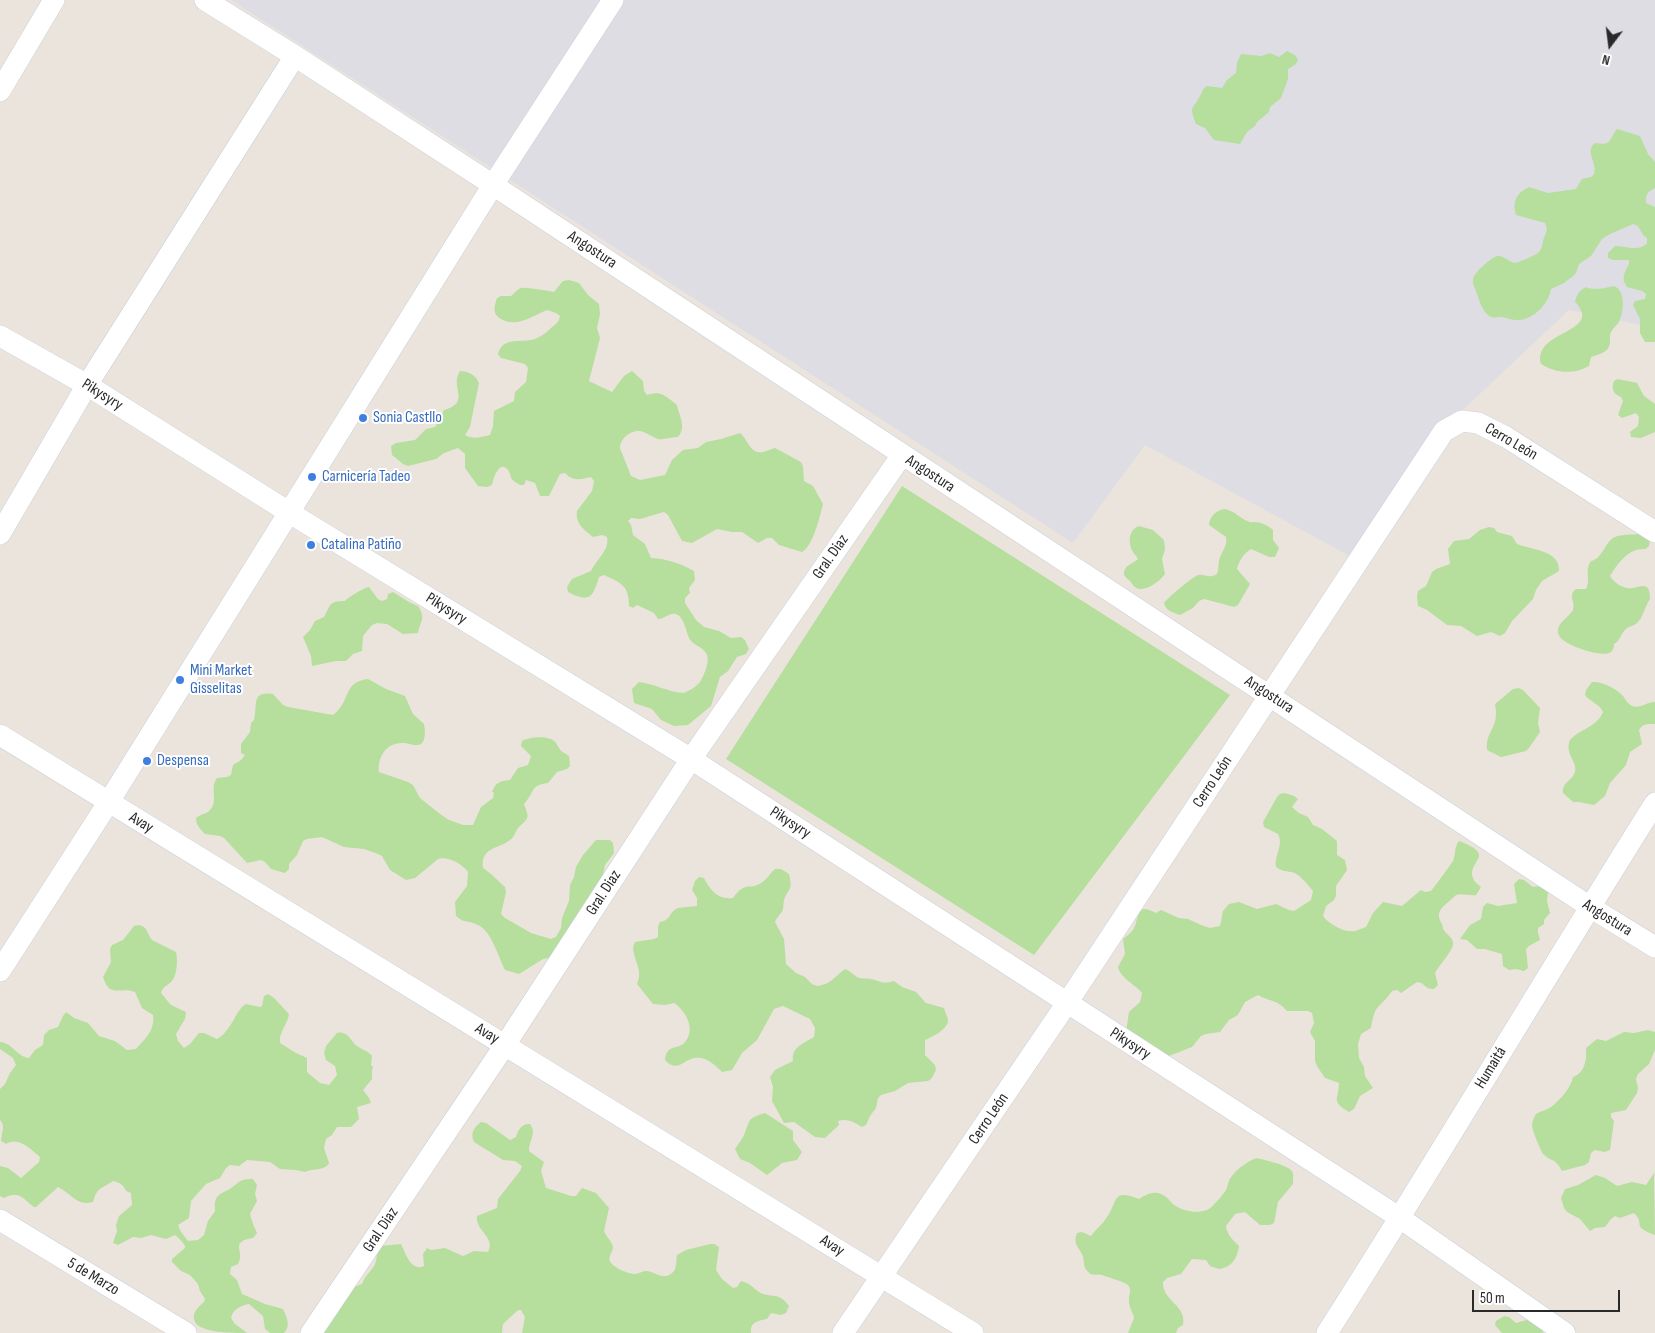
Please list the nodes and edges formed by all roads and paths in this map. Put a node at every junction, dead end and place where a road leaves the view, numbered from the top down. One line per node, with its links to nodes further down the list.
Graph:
1 (54, 0): 5 (street)
2 (205, 0): 4 (street, Angostura)
3 (613, 0): 6 (street)
4 (295, 56): 6 (street, Angostura); 8 (street)
5 (0, 90)
6 (493, 185): 9 (street, Angostura); 10 (street)
7 (0, 336): 8 (street, Pikysyry)
8 (87, 385): 10 (street, Pikysyry); 12 (street)
9 (902, 456): 13 (street, Angostura); 15 (street, Gral. Diaz)
10 (290, 513): 15 (street, Pikysyry); 16 (street)
11 (1655, 532): 13 (street, Cerro León)
12 (0, 534)
13 (1270, 696): 18 (street, Angostura); 21 (street, Cerro León)
14 (0, 735): 16 (street, Avay)
15 (691, 759): 21 (street, Pikysyry); 22 (street, Gral. Diaz)
16 (108, 803): 20 (street); 22 (street, Avay)
17 (1655, 803): 18 (street, Humaitá)
18 (1590, 907): 19 (street, Angostura); 23 (street, Humaitá)
19 (1655, 947)
20 (0, 971)
21 (1067, 1004): 23 (street, Pikysyry); 25 (street, Cerro León)
22 (506, 1045): 25 (street, Avay); 27 (street, Gral. Diaz)
23 (1400, 1218): 30 (street, Humaitá); 31 (street, Pikysyry)
24 (0, 1220): 26 (street, 5 de Marzo)
25 (881, 1276): 28 (street, Cerro León); 29 (street, Avay)
26 (186, 1333)
27 (311, 1333)
28 (843, 1333)
29 (973, 1333)
30 (1327, 1333)
31 (1565, 1333)

